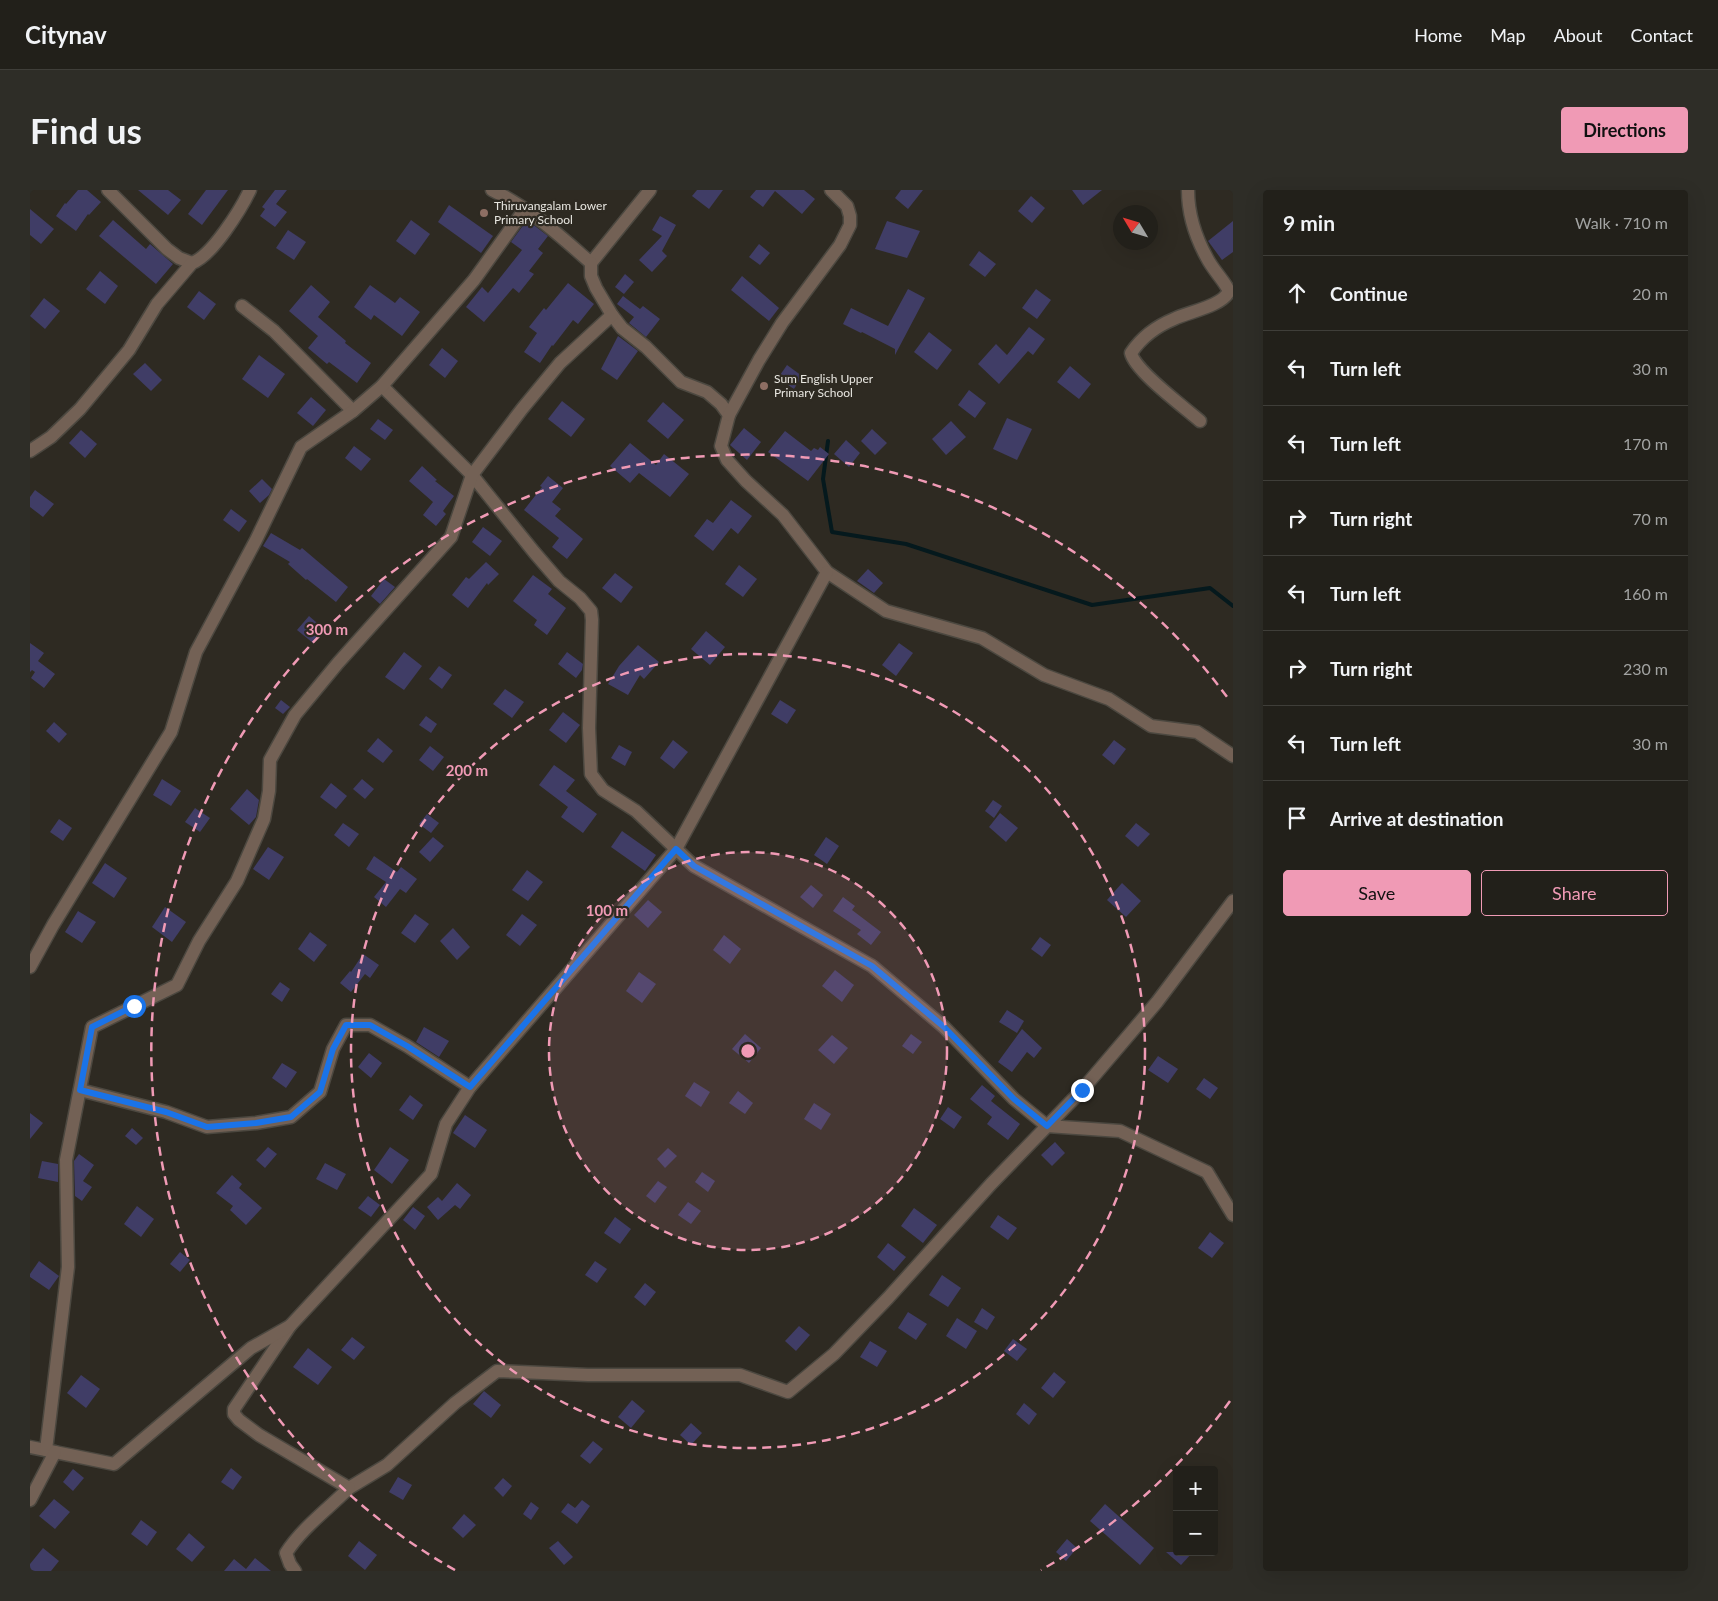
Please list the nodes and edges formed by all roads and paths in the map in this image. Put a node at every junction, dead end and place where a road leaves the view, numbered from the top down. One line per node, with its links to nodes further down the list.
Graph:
1 (108, 190): 8 (street)
2 (250, 190): 8 (street)
3 (492, 190): 7 (street)
4 (650, 190): 9 (street)
5 (831, 190): 14 (street)
6 (1188, 190): 15 (street)
7 (525, 209): 9 (street); 12 (street)
8 (192, 263): 16 (street)
9 (591, 263): 11 (street)
10 (242, 306): 13 (street)
11 (612, 315): 14 (street); 17 (street)
12 (382, 386): 13 (street); 17 (street)
13 (353, 411): 22 (street)
14 (729, 415): 18 (street)
15 (1200, 421)
16 (30, 451)
17 (472, 475): 20 (street); 24 (street)
18 (827, 572): 19 (street); 20 (street)
19 (1233, 756)
20 (676, 849): 23 (street); 25 (street)
21 (1233, 901): 25 (street)
22 (30, 967)
23 (470, 1087): 24 (street); 28 (street)
24 (80, 1090): 30 (street)
25 (1047, 1126): 26 (street); 31 (street)
26 (1228, 1198): 27 (street)
27 (1233, 1215)
28 (290, 1326): 30 (street); 31 (street)
29 (30, 1447): 30 (street)
30 (50, 1451): 32 (street)
31 (350, 1488): 33 (street)
32 (30, 1500)
33 (295, 1571)

